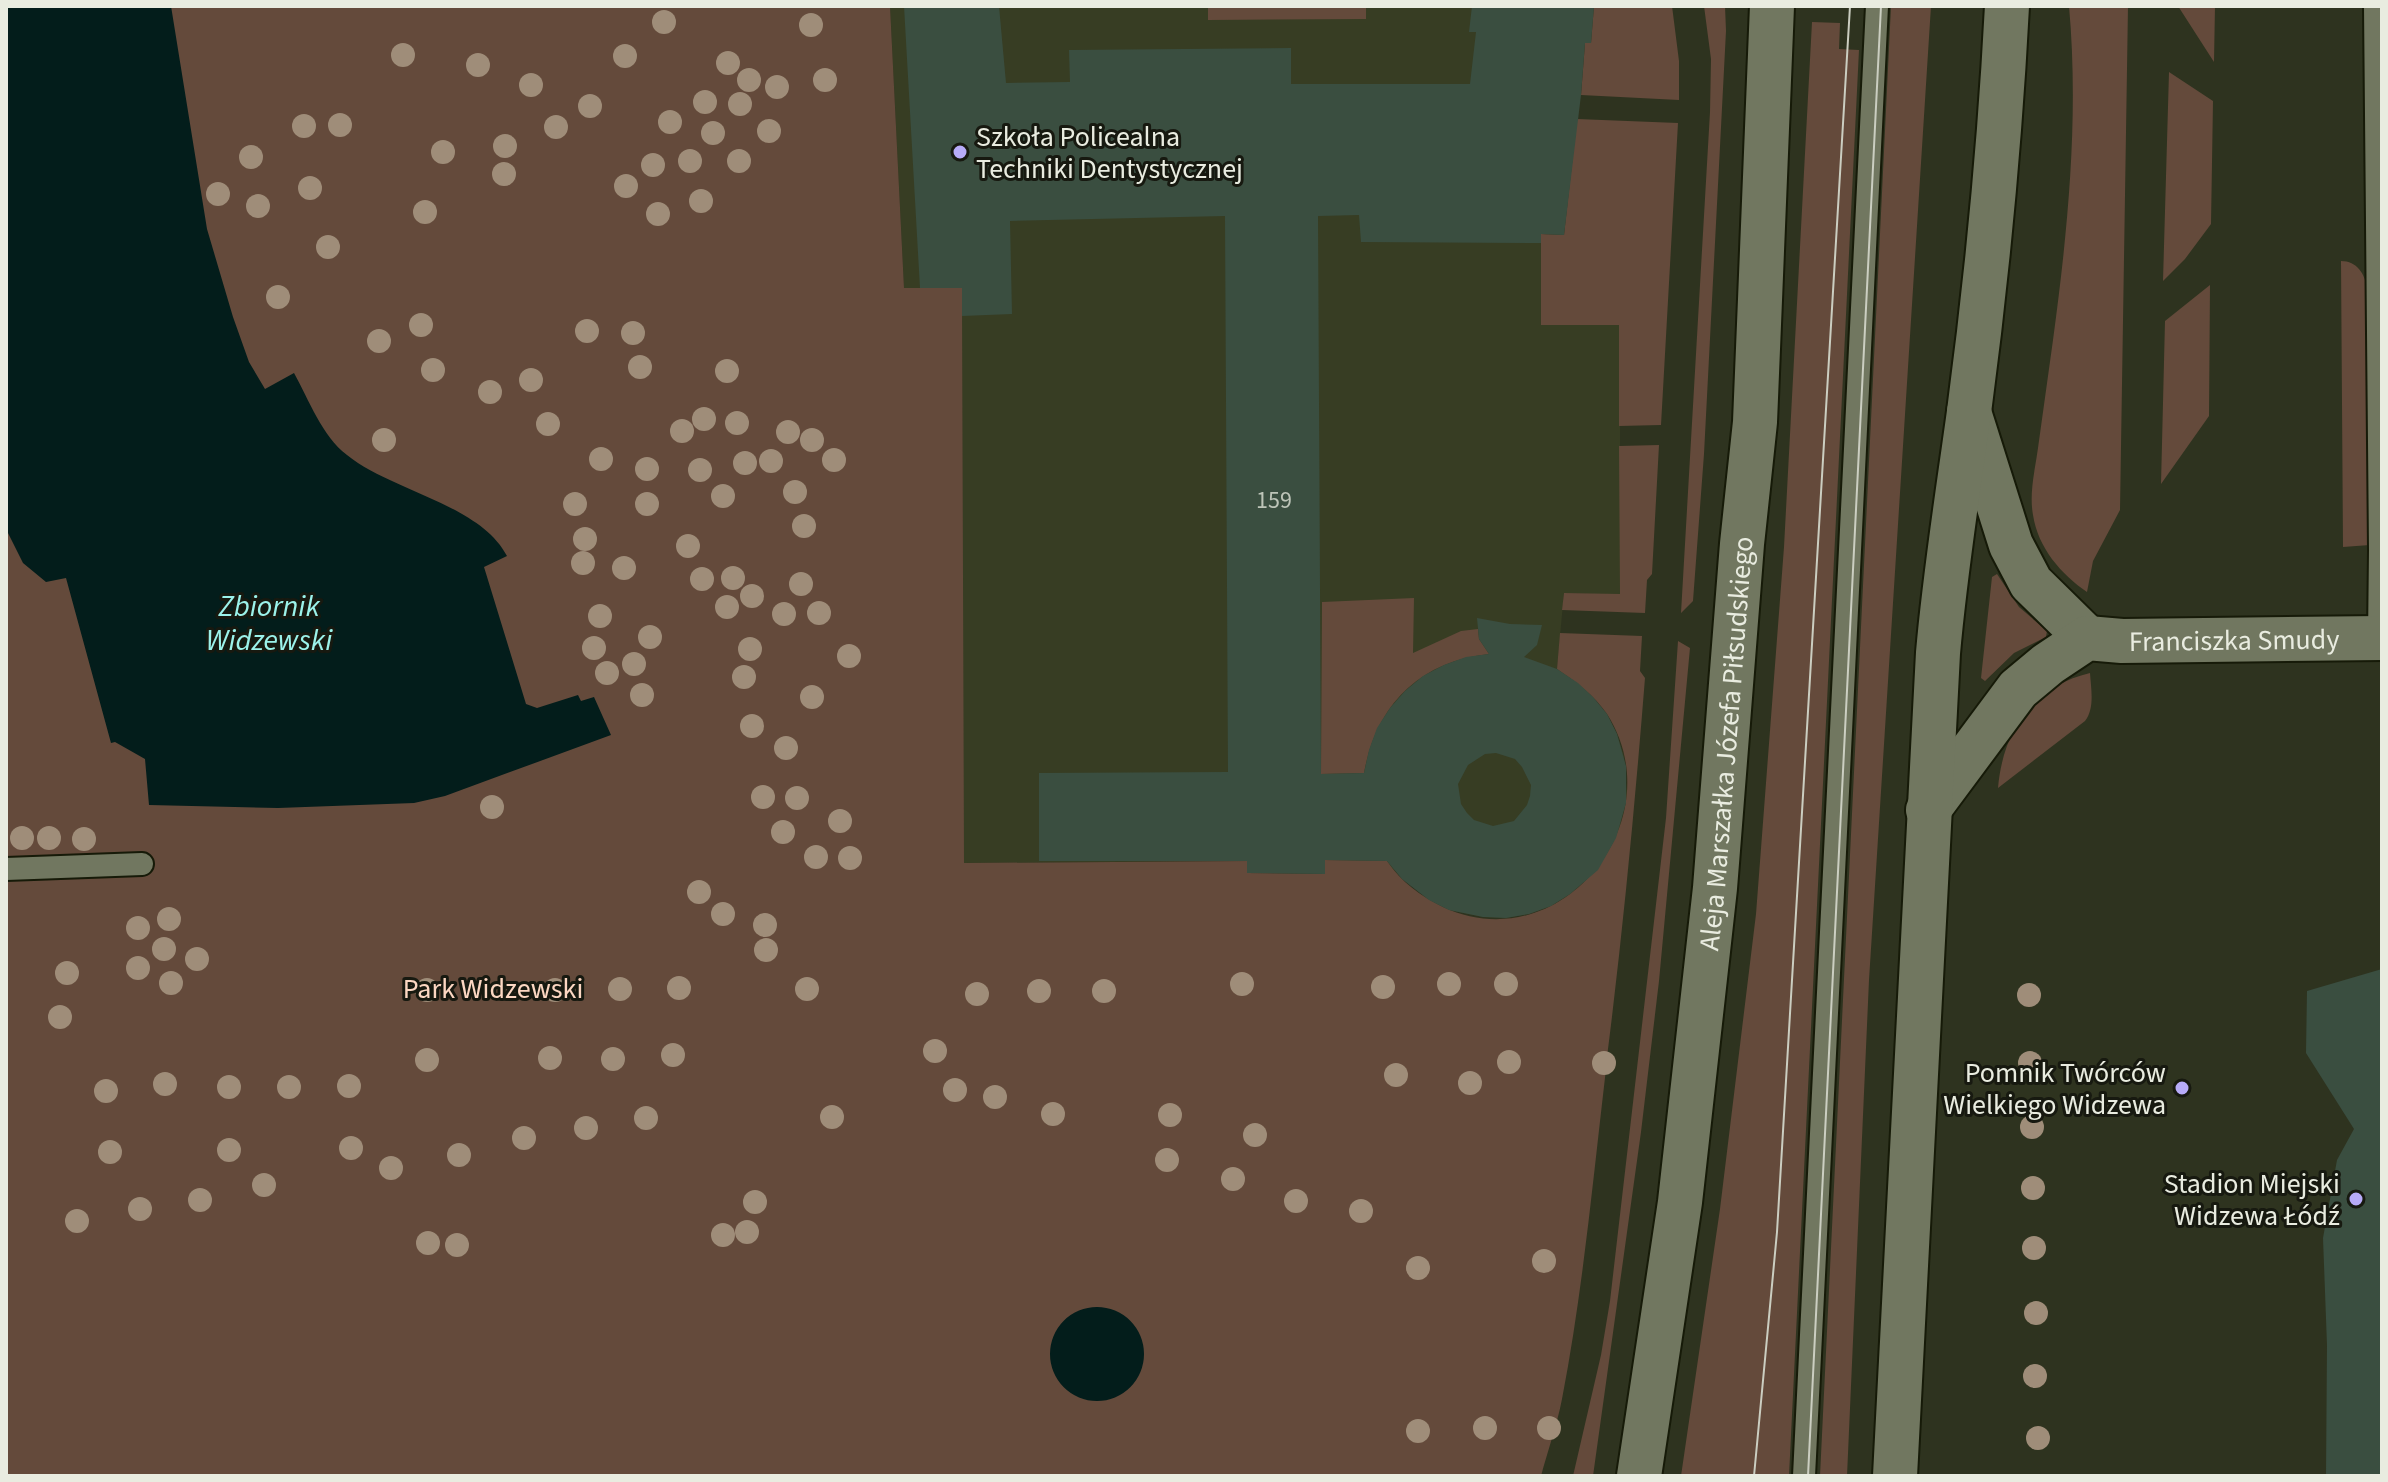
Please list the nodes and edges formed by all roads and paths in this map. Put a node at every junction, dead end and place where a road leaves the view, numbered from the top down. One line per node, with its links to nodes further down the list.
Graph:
1 (1772, 6): 11 (main road, Aleja Marszałka Józefa Piłsudskiego)
2 (1877, 6): 12 (lane)
3 (2007, 6): 5 (main road)
4 (2375, 6): 7 (lane)
5 (1969, 412): 6 (main road, Franciszka Smudy); 8 (main road)
6 (2087, 638): 7 (main road, Franciszka Smudy); 8 (main road, Franciszka Smudy)
7 (2380, 638)
8 (1928, 810): 13 (main road)
9 (142, 864): 10 (lane)
10 (6, 869)
11 (1639, 1476)
12 (1804, 1476)
13 (1895, 1476)

